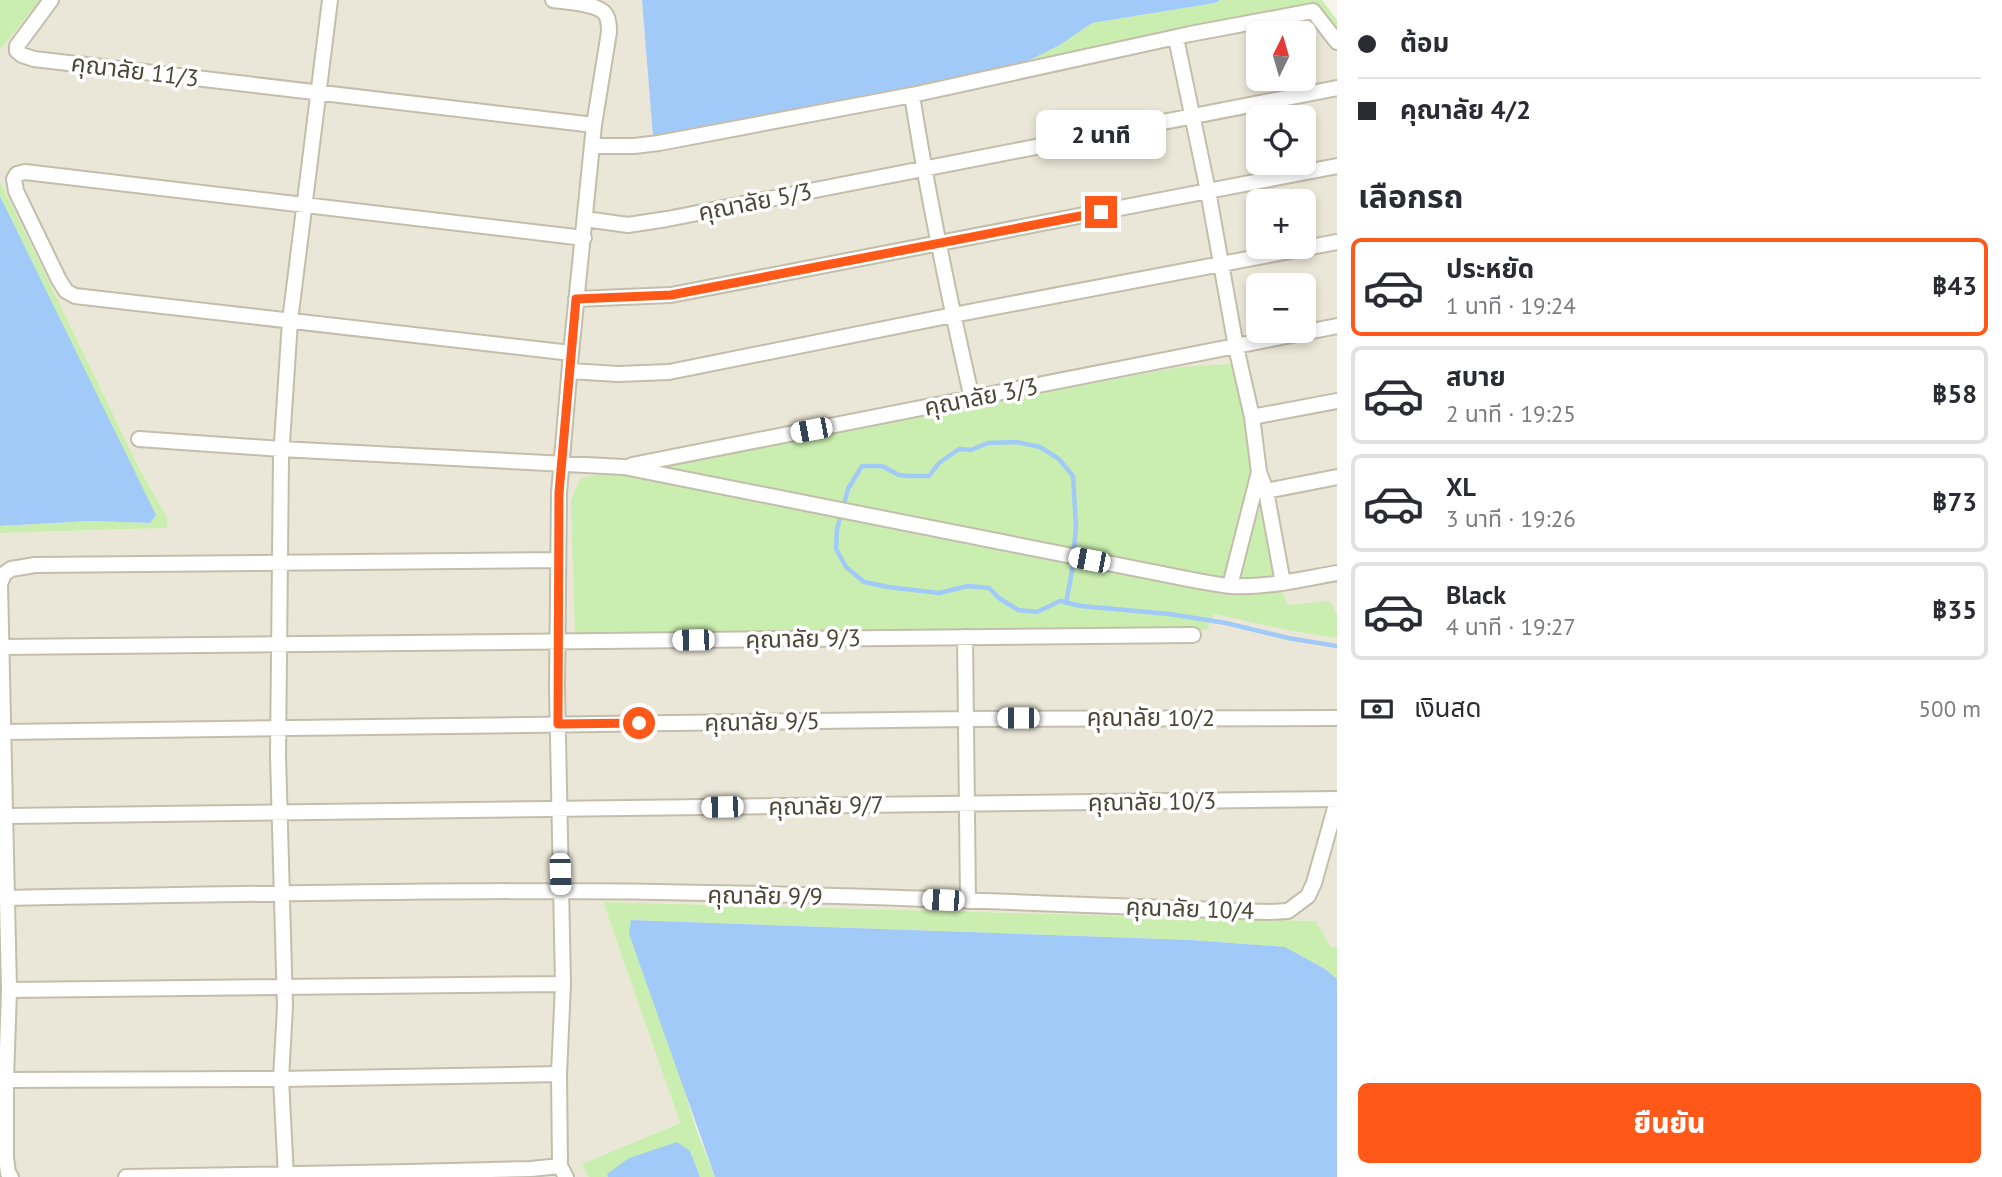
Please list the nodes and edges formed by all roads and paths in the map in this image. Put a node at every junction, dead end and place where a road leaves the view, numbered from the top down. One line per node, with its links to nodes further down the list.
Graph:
1 (51, 0): 7 (street, คุณาลัย 11/3)
2 (330, 0): 7 (street)
3 (553, 0): 10 (street)
4 (1176, 38): 5 (street); 8 (street); 9 (street)
5 (1337, 42)
6 (1337, 88): 9 (street, คุณาลัย 5/3)
7 (317, 93): 10 (street); 15 (street)
8 (912, 95): 11 (street); 13 (street)
9 (1193, 116): 13 (street, คุณาลัย 5/3); 14 (street)
10 (594, 125): 11 (street)
11 (593, 146): 16 (street)
12 (1337, 166): 14 (street)
13 (923, 168): 16 (street, คุณาลัย 5/3); 19 (street)
14 (1208, 191): 19 (street); 20 (street)
15 (305, 206): 17 (street); 23 (street); 23 (street)
16 (585, 219): 17 (street)
17 (584, 238): 21 (street)
18 (1337, 242): 20 (street)
19 (940, 243): 21 (street); 22 (street)
20 (1220, 265): 22 (street); 25 (street)
21 (576, 299): 26 (street)
22 (953, 315): 27 (street); 28 (street)
23 (290, 321): 26 (street); 32 (street)
24 (1337, 326): 25 (street, คุณาลัย 3/3)
25 (1236, 347): 28 (street, คุณาลัย 3/3); 30 (street)
26 (570, 354): 27 (street)
27 (570, 370): 33 (street)
28 (972, 398): 34 (street, คุณาลัย 3/3)
29 (1337, 401): 30 (street)
30 (1252, 417): 35 (street)
31 (139, 439): 32 (street)
32 (281, 449): 33 (street); 39 (street)
33 (562, 462): 34 (street); 38 (street)
34 (624, 467): 42 (street)
35 (1259, 472): 37 (street); 42 (street)
36 (1337, 477): 37 (street)
37 (1266, 491): 41 (street)
38 (558, 560): 39 (street); 45 (street)
39 (280, 563): 46 (street); 47 (street)
40 (1337, 573): 41 (street)
41 (1283, 583): 42 (street)
42 (1230, 586)
43 (1193, 635): 44 (street, คุณาลัย 9/3)
44 (965, 637): 45 (street, คุณาลัย 9/3); 49 (street)
45 (557, 641): 46 (street, คุณาลัย 9/3); 50 (street)
46 (279, 644): 47 (street, คุณาลัย 9/3); 51 (street)
47 (1, 647): 52 (street)
48 (1337, 718): 49 (street, คุณาลัย 10/2)
49 (966, 719): 50 (street, คุณาลัย 9/5); 54 (street)
50 (558, 724): 51 (street, คุณาลัย 9/5); 55 (street)
51 (278, 729): 52 (street, คุณาลัย 9/5); 56 (street)
52 (5, 732): 57 (street)
53 (1337, 800): 54 (street, คุณาลัย 10/3); 61 (street, คุณาลัย 10/4)
54 (967, 804): 55 (street, คุณาลัย 9/7); 61 (street)
55 (559, 809): 56 (street, คุณาลัย 9/7); 58 (street)
56 (279, 813): 57 (street, คุณาลัย 9/7); 59 (street)
57 (6, 816): 60 (street)
58 (561, 891): 59 (street, คุณาลัย 9/9); 61 (street, คุณาลัย 9/9); 62 (street)
59 (281, 893): 60 (street, คุณาลัย 9/9); 63 (street)
60 (7, 898): 64 (street)
61 (968, 901)
62 (563, 984): 63 (street); 65 (street)
63 (284, 987): 64 (street); 66 (street)
64 (9, 990): 67 (street)
65 (559, 1074): 66 (street); 68 (street)
66 (281, 1079): 67 (street); 71 (street)
67 (6, 1080): 72 (street)
68 (563, 1172): 69 (street)
69 (528, 1173): 70 (street)
70 (409, 1174): 71 (street)
71 (286, 1176): 73 (street)
72 (11, 1177)
73 (126, 1177)

